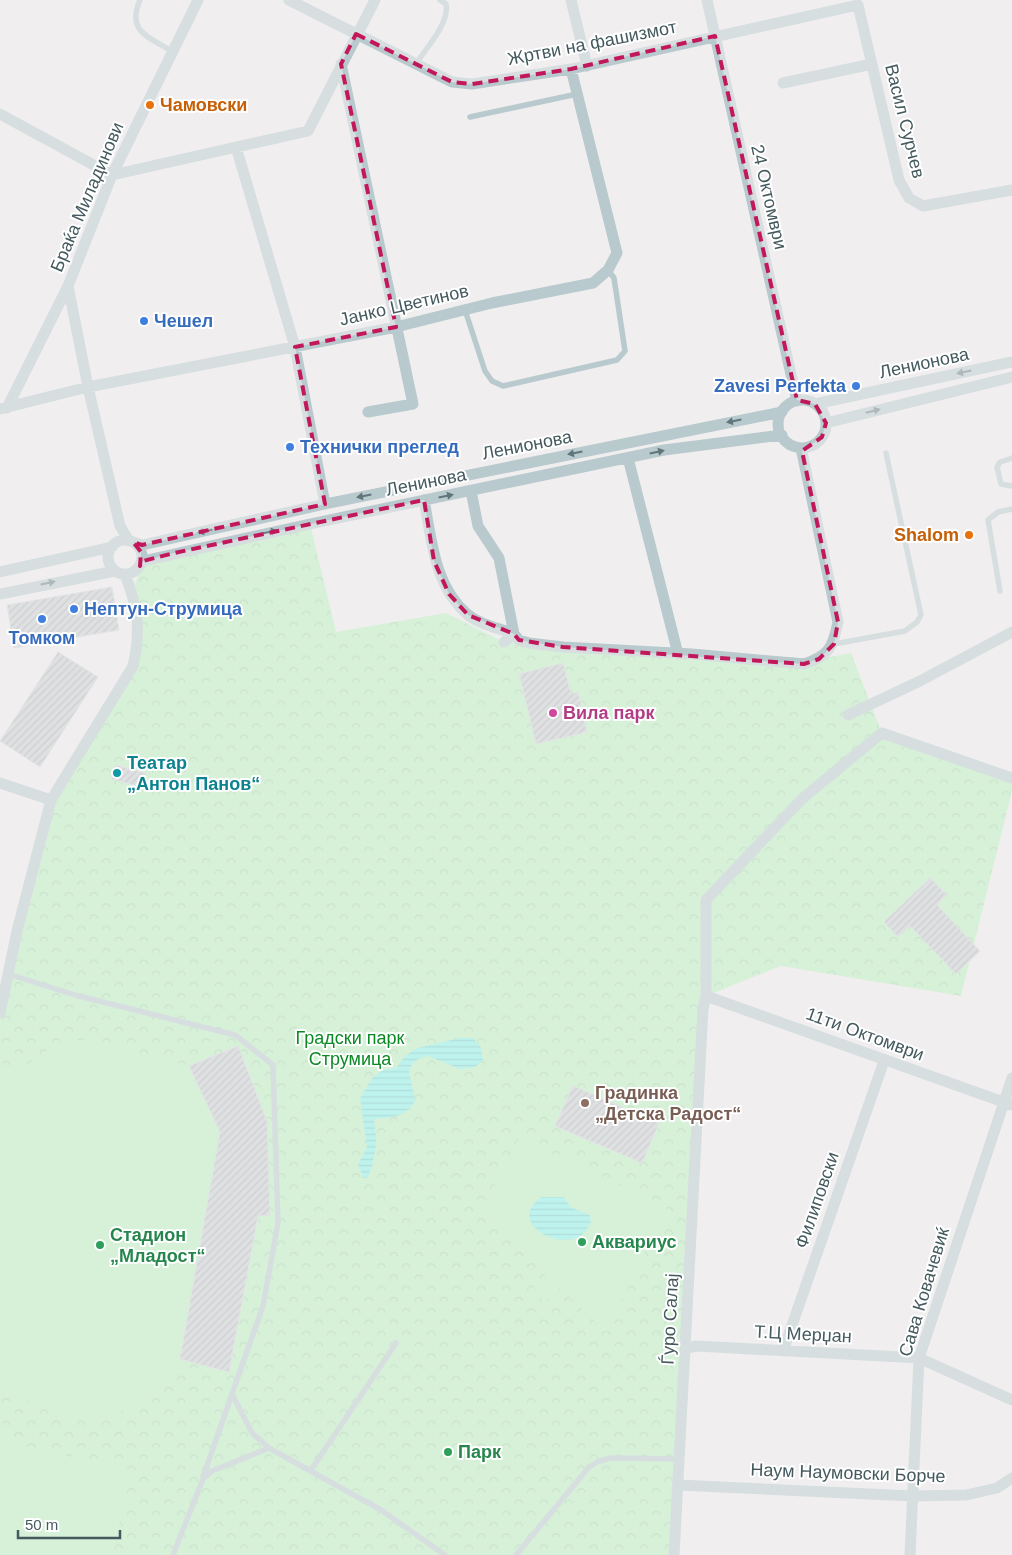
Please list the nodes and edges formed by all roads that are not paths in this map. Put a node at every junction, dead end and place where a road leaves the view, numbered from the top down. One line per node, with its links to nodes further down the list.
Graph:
1 (140, 0): 11 (lane)
2 (198, 0): 11 (street, Браќа Миладинови)
3 (289, 0): 9 (street, Жртви на фашизмот)
4 (375, 0): 9 (street)
5 (440, 0): 13 (lane)
6 (571, 0): 15 (street)
7 (707, 0): 10 (street, 24 Октомври)
8 (859, 3): 10 (street, Жртви на фашизмот); 14 (street, Васил Сурчев)
9 (356, 34): 12 (street); 13 (street, Жртви на фашизмот)
10 (715, 36): 15 (street, Жртви на фашизмот); 32 (street, 24 Октомври)
11 (172, 52): 22 (street, Браќа Миладинови)
12 (341, 64): 21 (street); 27 (street)
13 (416, 64): 16 (street, Жртви на фашизмот)
14 (872, 64): 17 (street); 23 (street, Васил Сурчев)
15 (587, 66): 16 (street, Жртви на фашизмот)
16 (571, 69): 18 (street)
17 (782, 83)
18 (577, 94): 20 (lane); 24 (street)
19 (0, 114): 22 (street)
20 (470, 117)
21 (236, 147): 22 (street); 28 (street)
22 (112, 175): 25 (street, Браќа Миладинови)
23 (1012, 190)
24 (608, 270): 26 (street, Јанко Цветинов); 26 (lane)
25 (68, 286): 31 (street); 34 (street, Браќа Миладинови)
26 (465, 310): 27 (street, Јанко Цветинов)
27 (396, 326): 28 (street, Јанко Цветинов); 35 (street)
28 (296, 347): 31 (street, Јанко Цветинов); 46 (street)
29 (1012, 362): 33 (street, Ленионова, one-way to 33)
30 (1012, 377): 37 (street, one-way to 30)
31 (88, 388): 34 (street, Јанко Цветинов); 48 (street)
32 (797, 401): 33 (street); 36 (street)
33 (815, 404): 37 (street)
34 (3, 409)
35 (368, 412)
36 (782, 412): 38 (street); 46 (street, Ленионова, one-way to 46)
37 (826, 423): 39 (street)
38 (782, 435): 39 (street); 41 (street, Ленинова, one-way to 38)
39 (801, 448): 58 (street)
40 (886, 453): 58 (lane)
41 (628, 458): 44 (street, Ленинова); 59 (street)
42 (1012, 458): 43 (lane)
43 (1012, 486)
44 (471, 491): 45 (street, Ленинова, one-way to 44); 56 (street)
45 (424, 500): 51 (street, Ленинова, one-way to 45); 56 (street)
46 (325, 504): 49 (street, Ленионова, one-way to 49)
47 (1012, 509): 53 (lane)
48 (120, 526): 49 (street); 50 (street)
49 (131, 542): 50 (street, Ленионова); 51 (street)
50 (114, 545): 51 (street); 52 (street)
51 (129, 570): 54 (street, Ленинова, one-way to 51); 63 (street)
52 (0, 572)
53 (1000, 592)
54 (0, 594)
55 (1012, 632): 60 (street)
56 (514, 634): 57 (street); 59 (street)
57 (504, 642)
58 (834, 644): 59 (street)
59 (678, 654)
60 (848, 715)
61 (1012, 778): 65 (street, Ѓуро Салај)
62 (0, 783): 63 (street)
63 (51, 800): 64 (street)
64 (8, 974): 66 (street); 74 (lane)
65 (706, 996): 67 (street, 11ти Октомври); 71 (street, Ѓуро Салај)
66 (0, 1013)
67 (884, 1060): 69 (street, 11ти Октомври); 72 (street, Филиповски)
68 (1012, 1078): 69 (street, Сава Ковачевиќ)
69 (1008, 1104): 73 (street, Сава Ковачевиќ)
70 (396, 1343): 78 (lane)
71 (686, 1348): 72 (street, Т.Ц Мерџан); 77 (street, Ѓуро Салај)
72 (783, 1351): 73 (street, Т.Ц Мерџан)
73 (919, 1358): 75 (street); 82 (street, Сава Ковачевиќ)
74 (232, 1394): 76 (lane); 80 (lane)
75 (1012, 1400)
76 (269, 1448): 78 (lane); 80 (lane)
77 (680, 1459): 81 (street, Ѓуро Салај); 85 (lane)
78 (311, 1470): 84 (lane)
79 (1012, 1478): 82 (street, Наум Наумовски Борче)
80 (203, 1479): 83 (lane)
81 (680, 1485): 82 (street, Наум Наумовски Борче); 86 (street, Ѓуро Салај)
82 (912, 1496): 87 (street, Сава Ковачевиќ)
83 (173, 1555)
84 (445, 1555)
85 (516, 1555)
86 (674, 1555)
87 (910, 1555)

